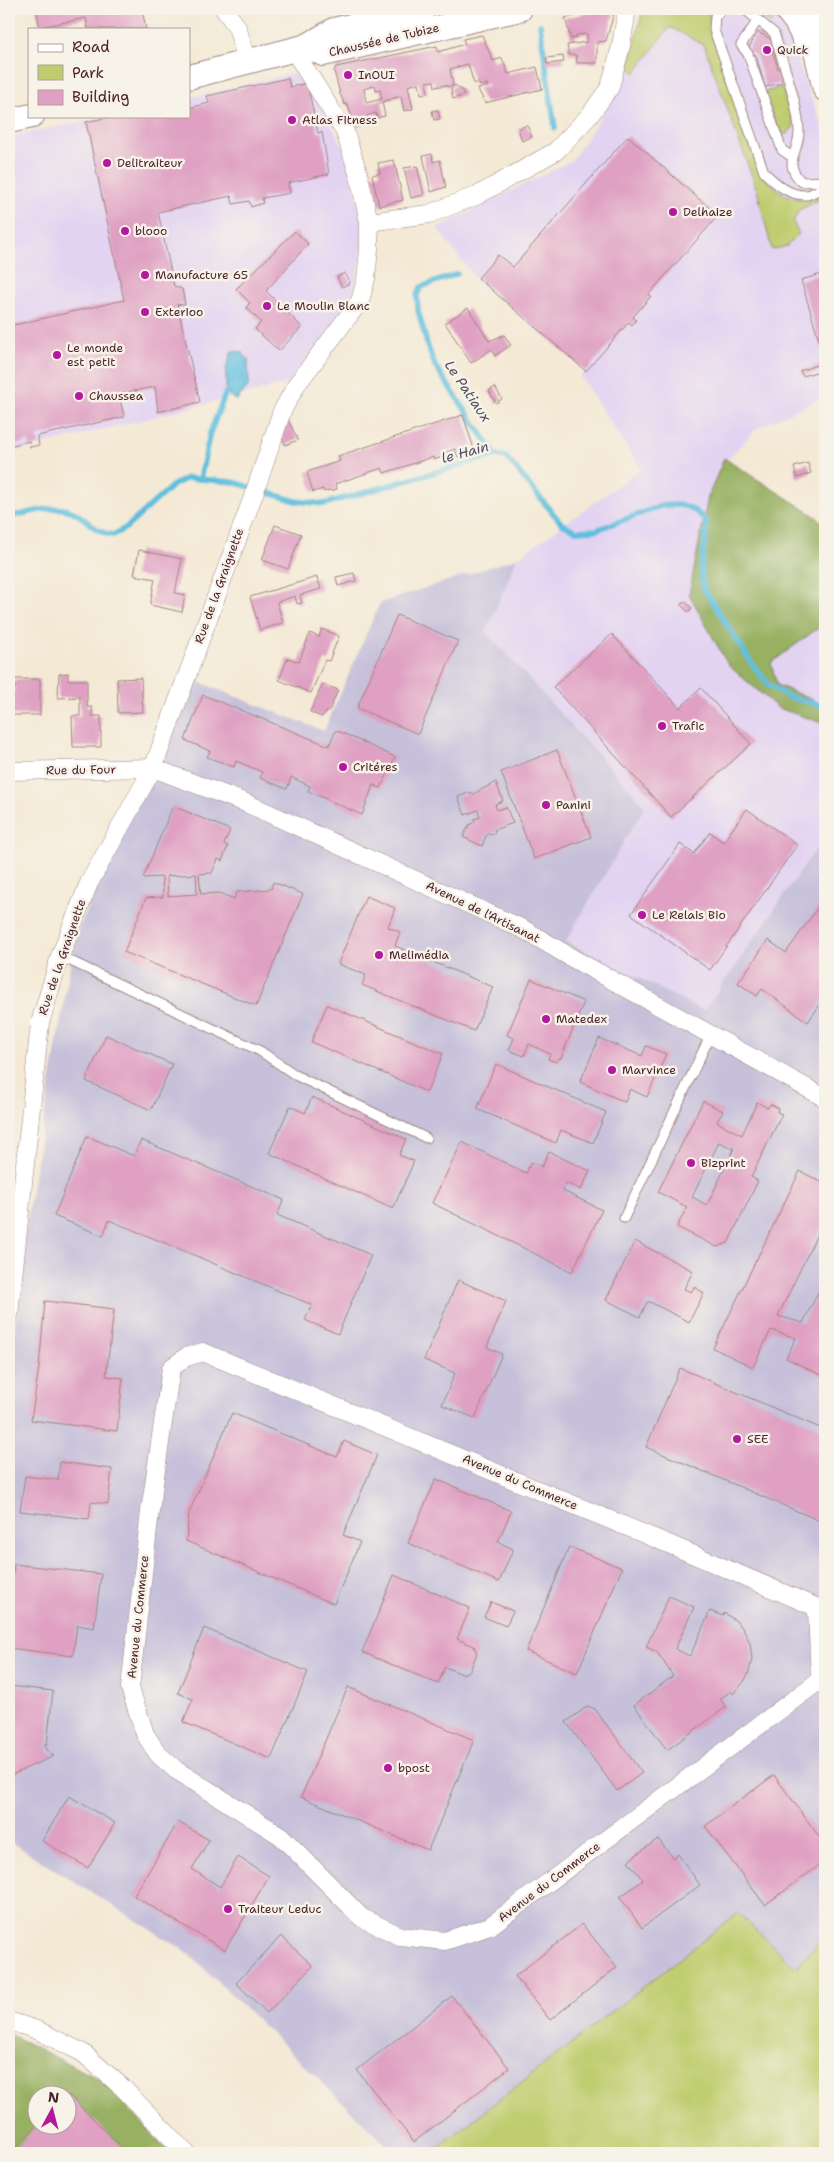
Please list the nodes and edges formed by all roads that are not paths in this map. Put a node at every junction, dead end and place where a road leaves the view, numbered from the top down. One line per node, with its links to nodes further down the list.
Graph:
1 (224, 9): 13 (street)
2 (423, 9): 12 (main road, Chaussée de Tubize)
3 (520, 9): 12 (main road, Chaussée de Tubize)
4 (627, 9): 22 (street)
5 (723, 9): 21 (lane)
6 (744, 9): 10 (lane)
7 (786, 9): 14 (main road)
8 (805, 9): 14 (main road)
9 (822, 9): 11 (main road)
10 (758, 20): 19 (lane); 19 (lane)
11 (825, 20)
12 (300, 48): 13 (main road, Chaussée de Tubize); 22 (street, Rue de la Graignette)
13 (248, 62): 15 (main road, Chaussée de Tubize)
14 (818, 63): 16 (main road)
15 (190, 77)
16 (825, 89)
17 (28, 117): 18 (main road)
18 (9, 121)
19 (792, 157): 20 (lane)
20 (825, 181)
21 (825, 186)
22 (369, 222): 23 (street, Rue de la Graignette)
23 (153, 768): 24 (street, Rue du Four); 25 (street, Rue de la Graignette); 26 (street, Avenue de l'Artisanat)
24 (9, 772)
25 (60, 956): 28 (lane); 30 (street, Rue de la Graignette)
26 (711, 1034): 27 (street, Avenue de l'Artisanat); 29 (lane)
27 (825, 1098)
28 (426, 1138)
29 (624, 1218)
30 (9, 1315)
31 (821, 1610): 32 (street, Avenue du Commerce); 32 (street, Avenue du Commerce)
32 (823, 1678)
33 (9, 2022): 34 (street)
34 (186, 2153)

